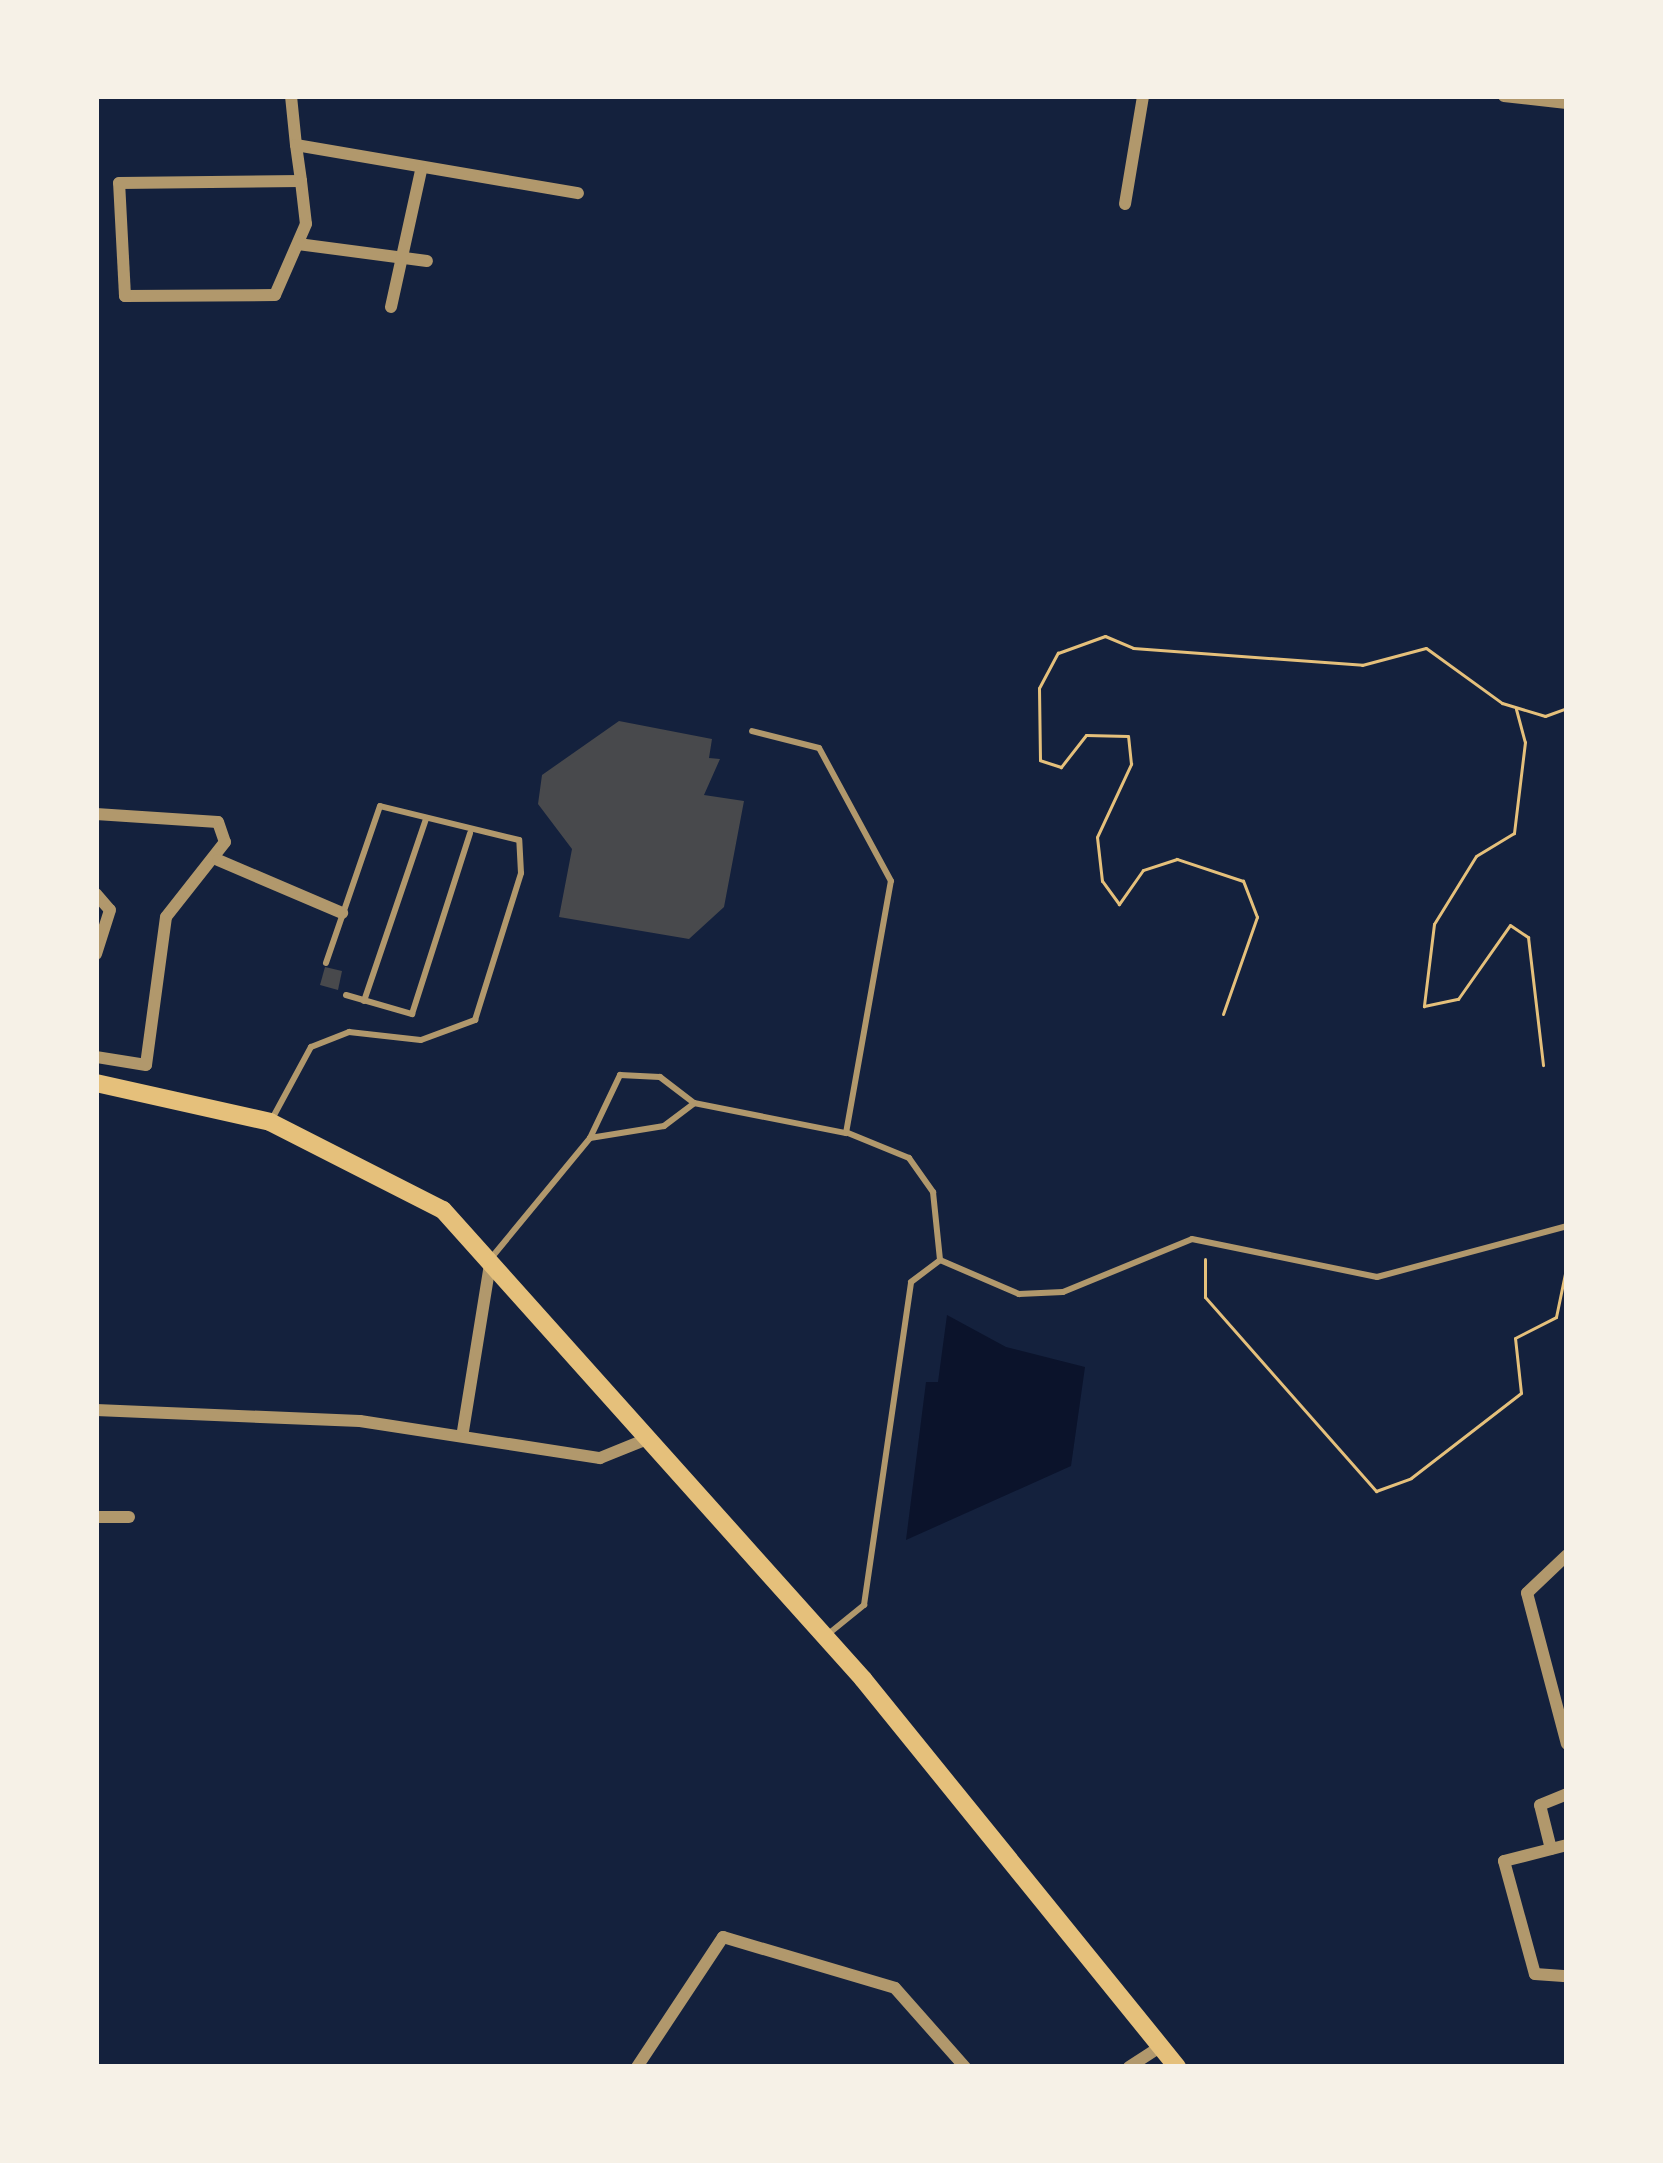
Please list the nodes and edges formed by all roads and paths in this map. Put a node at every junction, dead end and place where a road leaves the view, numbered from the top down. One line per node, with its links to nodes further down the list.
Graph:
1 (291, 96): 5 (street)
2 (1143, 96): 9 (street)
3 (1504, 96): 4 (street)
4 (1567, 104)
5 (296, 145): 6 (street); 7 (street)
6 (421, 170): 8 (street); 11 (street)
7 (301, 182): 10 (street); 10 (street)
8 (578, 193)
9 (1125, 204)
10 (298, 244): 11 (street)
11 (402, 257): 12 (street); 13 (street)
12 (427, 261)
13 (391, 307)
14 (1516, 707): 15 (path); 27 (path); 29 (path)
15 (1567, 708)
16 (752, 731): 33 (lane)
17 (96, 814): 20 (street)
18 (426, 819): 19 (lane); 22 (lane); 26 (lane)
19 (470, 833): 26 (lane); 32 (lane)
20 (218, 860): 22 (street); 28 (street)
21 (96, 894): 23 (street)
22 (342, 913): 24 (lane)
23 (96, 954)
24 (326, 963)
25 (346, 995): 26 (lane)
26 (364, 1000)
27 (1223, 1014)
28 (96, 1058)
29 (1543, 1064)
30 (96, 1083): 32 (main road)
31 (694, 1103): 33 (lane); 34 (lane); 34 (lane)
32 (270, 1122): 37 (main road)
33 (847, 1133): 38 (lane)
34 (590, 1138): 37 (lane)
35 (1567, 1226): 36 (lane)
36 (1216, 1242): 38 (lane); 39 (path)
37 (492, 1258): 41 (street); 42 (main road)
38 (940, 1260): 46 (lane)
39 (1567, 1264)
40 (96, 1410): 41 (street)
41 (463, 1431): 42 (street)
42 (647, 1439): 46 (main road)
43 (96, 1517): 44 (street)
44 (129, 1517)
45 (1567, 1555): 47 (street)
46 (825, 1637): 52 (main road)
47 (1567, 1744)
48 (1567, 1794): 50 (street)
49 (1567, 1845): 50 (street)
50 (1551, 1849): 51 (street)
51 (1567, 1976)
52 (1163, 2044): 55 (street); 56 (main road)
53 (637, 2067): 54 (street)
54 (965, 2067)
55 (1129, 2067)
56 (1177, 2067)

